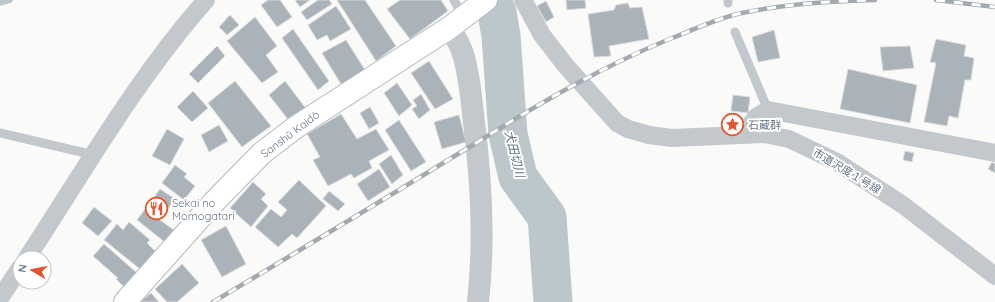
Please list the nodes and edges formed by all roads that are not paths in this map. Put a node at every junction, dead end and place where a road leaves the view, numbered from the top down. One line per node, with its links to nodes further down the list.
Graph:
1 (206, 0): 10 (street)
2 (486, 0): 4 (main road, Sanshū Kaidō)
3 (523, 0): 8 (street, 市道沢度１号線)
4 (459, 15): 15 (main road, Sanshū Kaidō); 16 (street)
5 (735, 32): 6 (lane)
6 (768, 110): 8 (street); 9 (street)
7 (0, 133): 10 (lane)
8 (743, 135): 12 (street, 市道沢度１号線)
9 (995, 153)
10 (94, 155): 11 (street)
11 (31, 250)
12 (995, 276)
13 (12, 280): 14 (street)
14 (0, 298)
15 (124, 302)
16 (478, 302)

